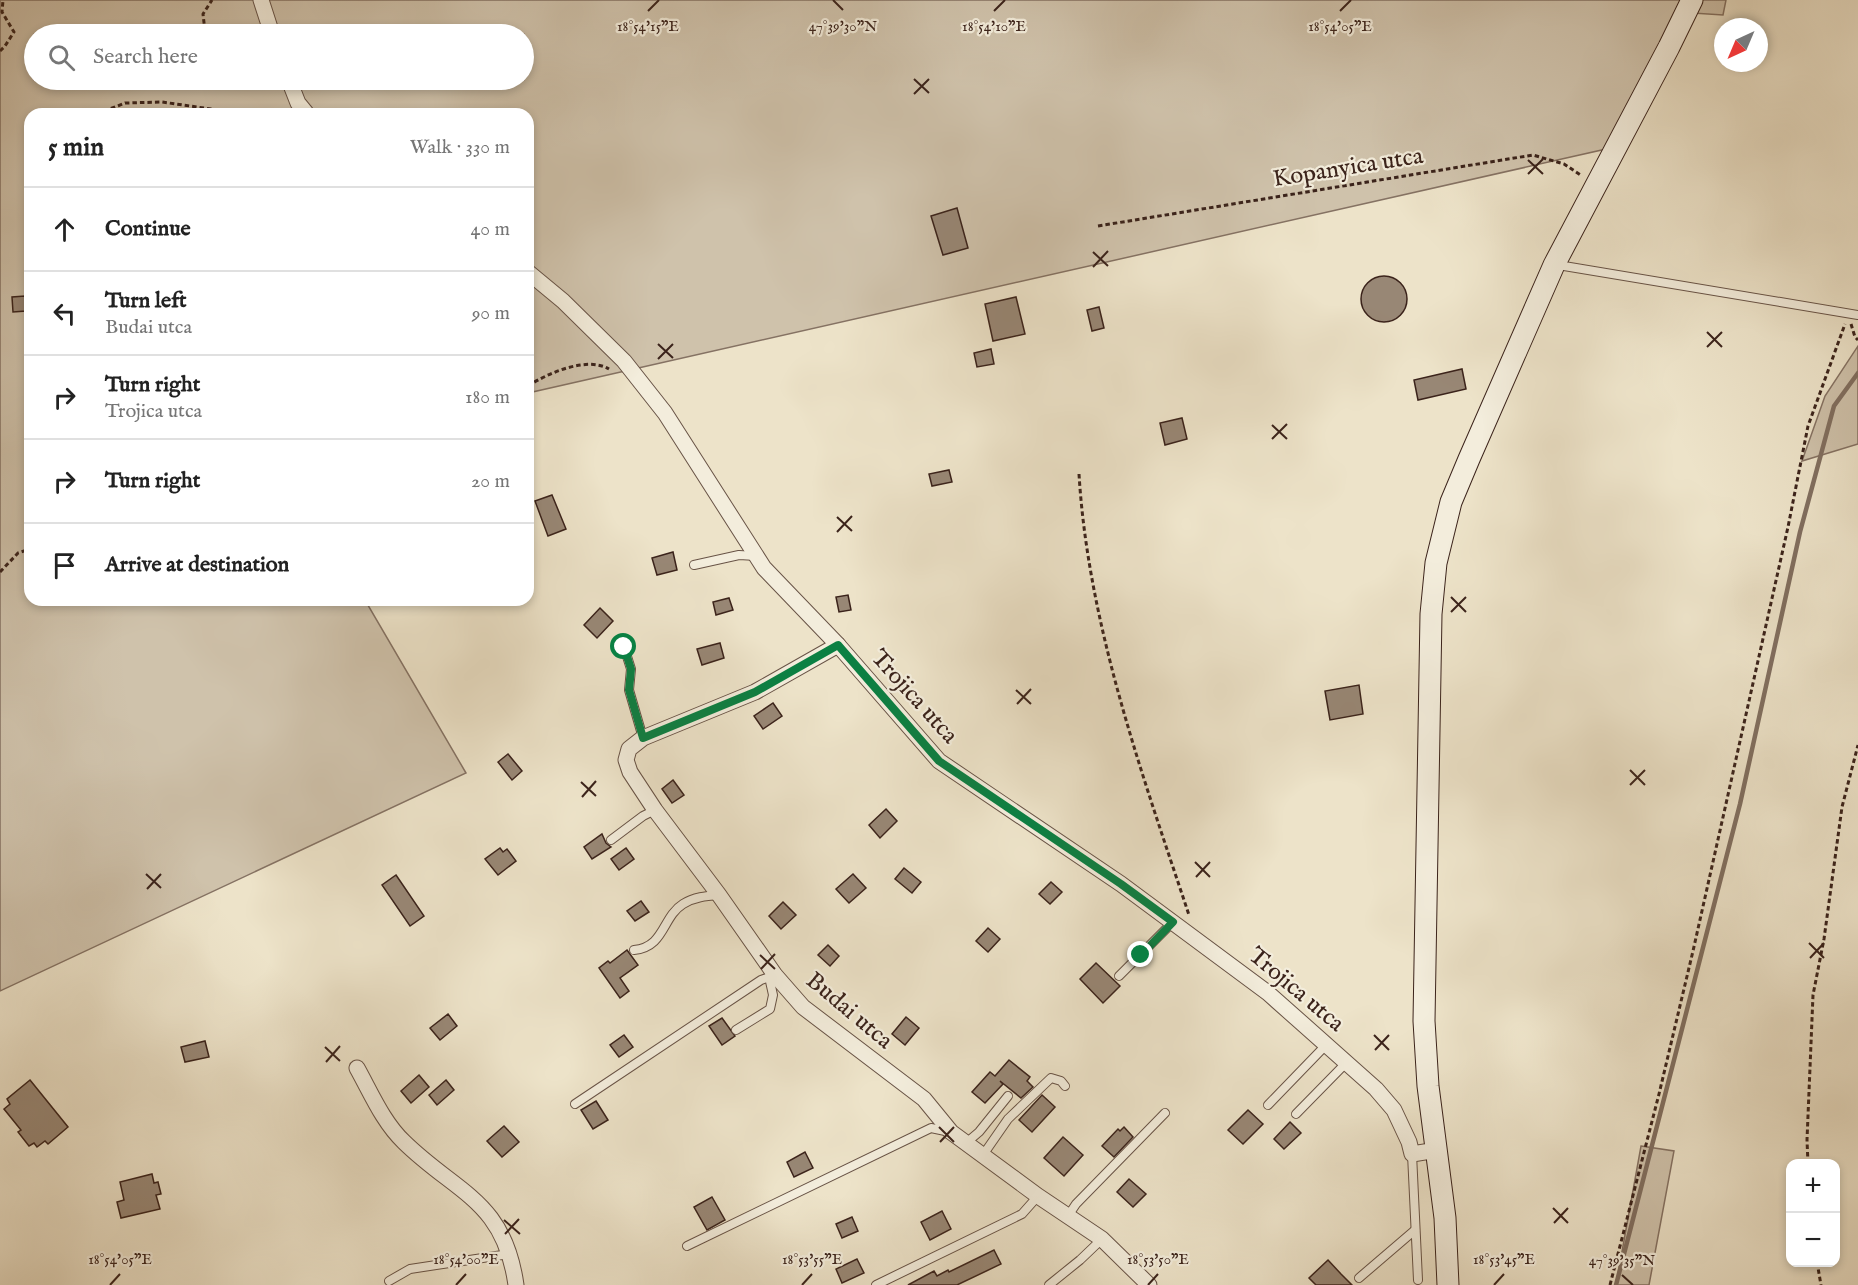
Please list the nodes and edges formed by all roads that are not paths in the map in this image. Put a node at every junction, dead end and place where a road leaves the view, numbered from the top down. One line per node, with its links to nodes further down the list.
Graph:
1 (261, 0): 3 (street)
2 (1692, 0): 6 (street)
3 (269, 24)
4 (293, 90): 5 (street)
5 (302, 108)
6 (1554, 265): 8 (lane); 33 (street)
7 (534, 277): 9 (street, Trojica utca)
8 (1858, 315)
9 (756, 556): 10 (lane); 11 (street, Trojica utca)
10 (694, 565)
11 (838, 645): 13 (street); 17 (street, Trojica utca)
12 (624, 647): 13 (lane)
13 (643, 738): 14 (street, Budai utca)
14 (655, 810): 15 (lane); 16 (street, Budai utca)
15 (611, 840)
16 (719, 895): 18 (lane); 19 (street, Budai utca)
17 (1173, 922): 20 (lane); 22 (street, Trojica utca)
18 (634, 950)
19 (772, 976): 21 (lane); 27 (lane); 31 (street, Budai utca)
20 (1119, 976)
21 (736, 1030)
22 (1327, 1044): 23 (street, Trojica utca); 28 (lane)
23 (1347, 1062): 30 (lane); 34 (street, Trojica utca)
24 (357, 1068): 41 (street)
25 (1065, 1086): 35 (lane)
26 (1008, 1096): 32 (lane)
27 (575, 1104)
28 (1268, 1105)
29 (1165, 1113): 37 (lane)
30 (1296, 1114)
31 (951, 1132): 32 (street, Budai utca); 40 (lane)
32 (966, 1143): 35 (street, Budai utca)
33 (1437, 1150): 34 (street); 49 (street)
34 (1412, 1154): 38 (lane, Trojica utca)
35 (983, 1155): 36 (street, Budai utca)
36 (1038, 1196): 37 (street, Budai utca); 46 (lane)
37 (1068, 1216): 39 (street, Budai utca)
38 (1415, 1230): 42 (lane); 43 (lane, Trojica utca)
39 (1102, 1239): 47 (lane); 48 (street, Budai utca)
40 (687, 1246)
41 (509, 1254): 44 (lane); 45 (street)
42 (1359, 1278)
43 (1418, 1280)
44 (389, 1281)
45 (516, 1285)
46 (876, 1285)
47 (1049, 1285)
48 (1149, 1285)
49 (1448, 1285)

